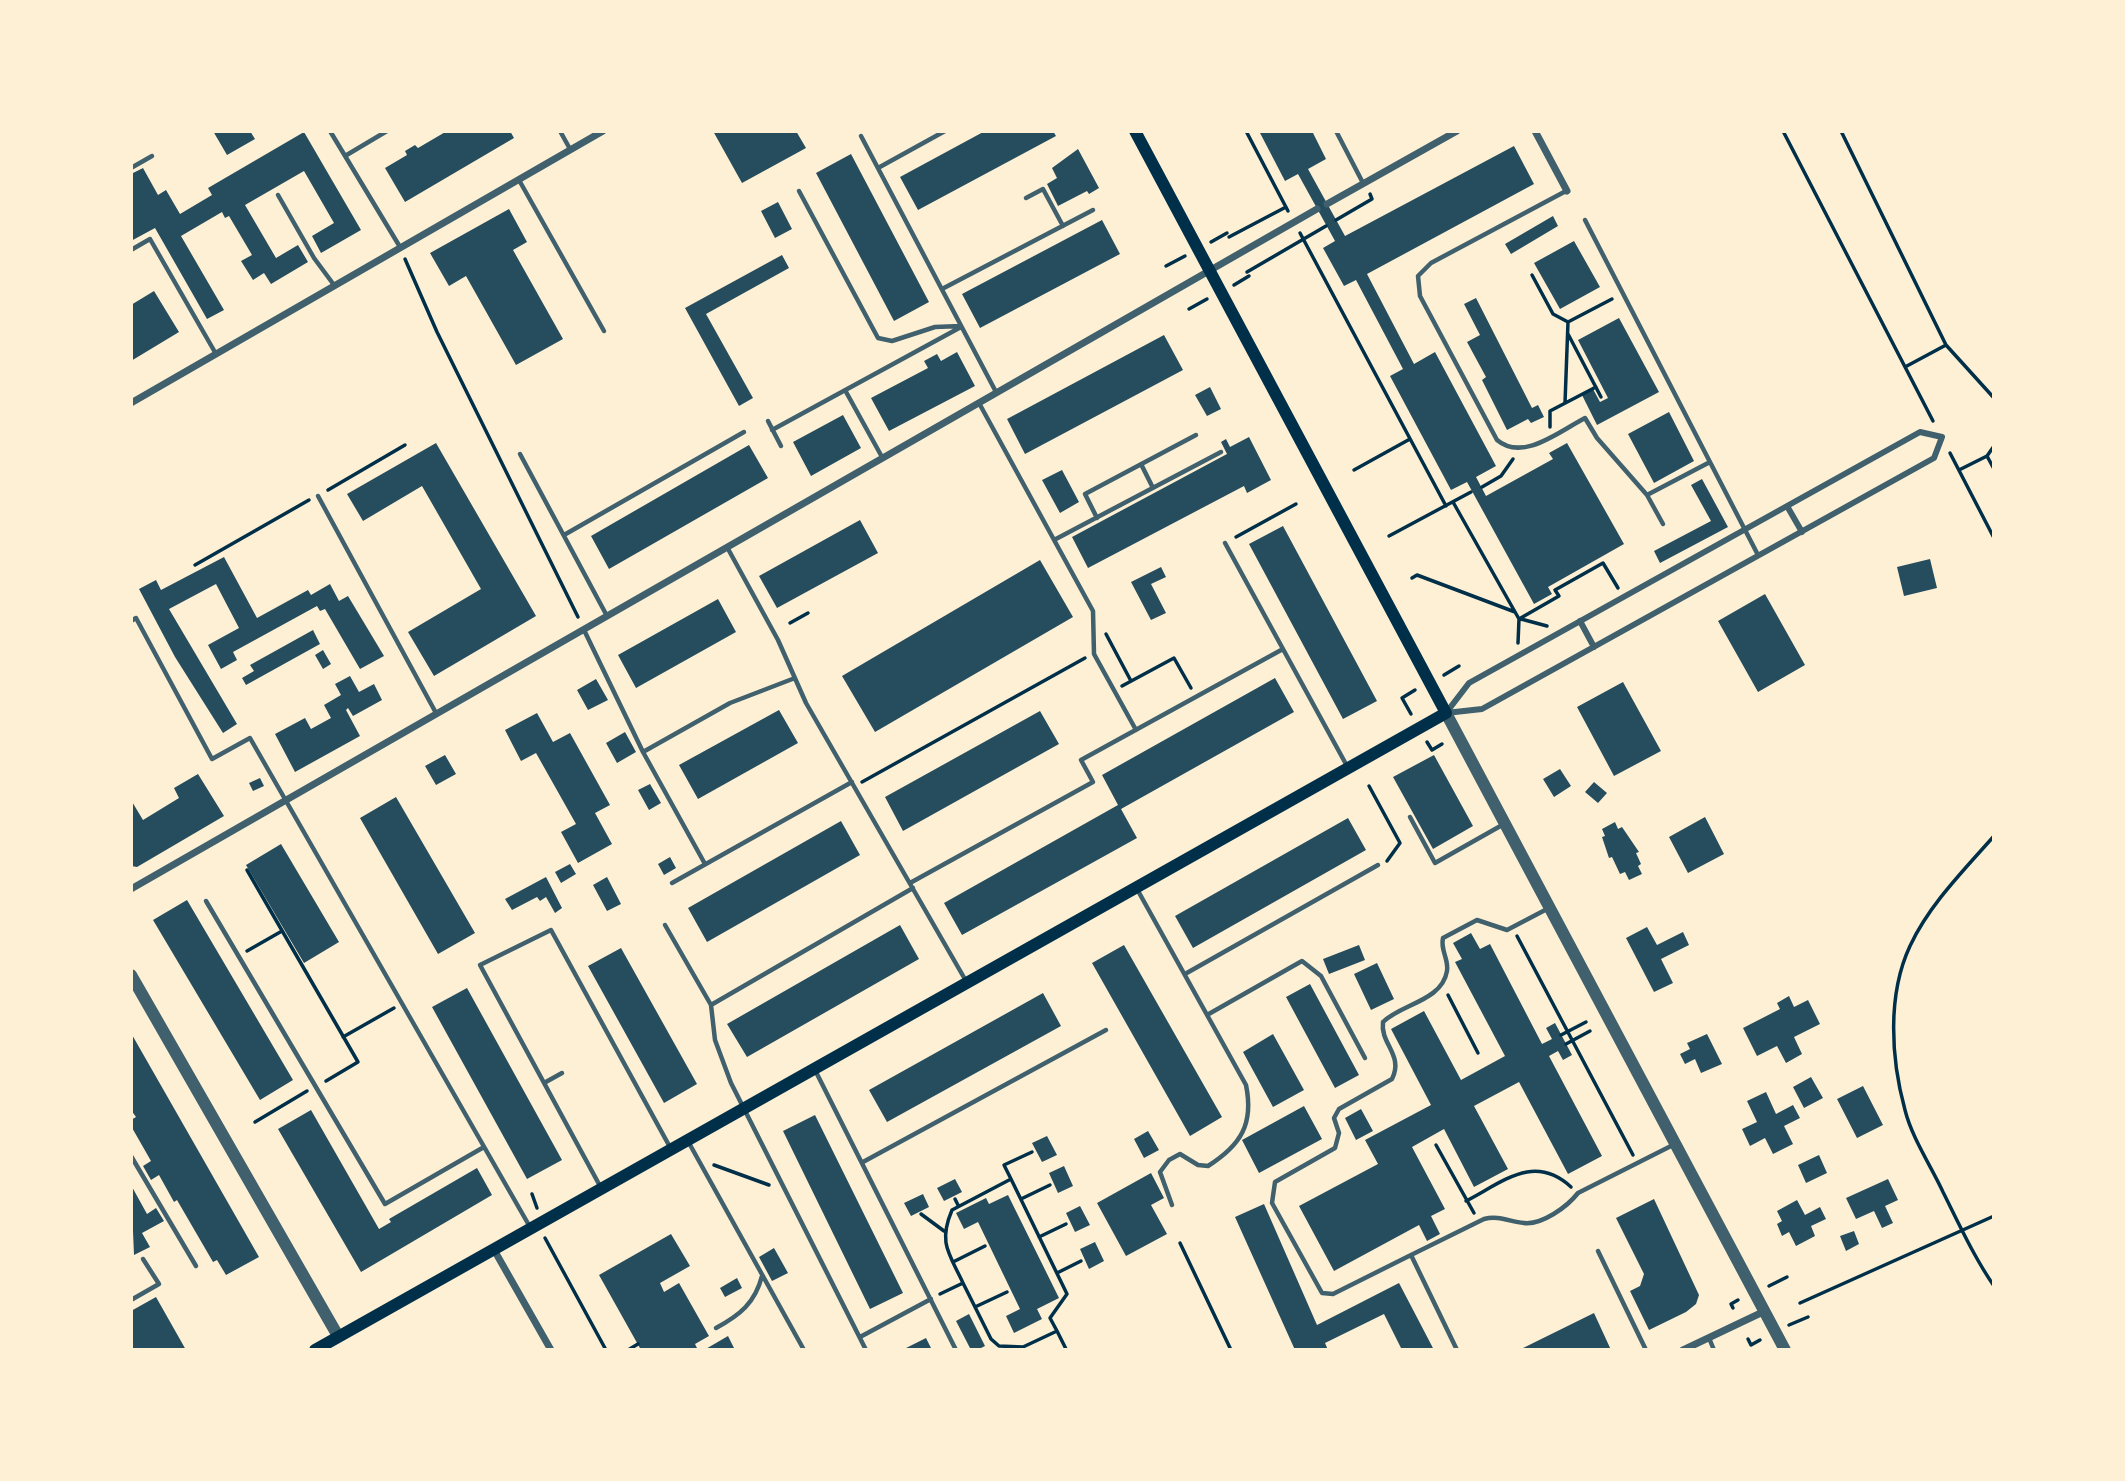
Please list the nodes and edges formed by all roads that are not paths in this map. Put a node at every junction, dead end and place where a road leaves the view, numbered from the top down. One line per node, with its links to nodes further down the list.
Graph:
1 (330, 131): 13 (lane)
2 (387, 131): 13 (lane)
3 (560, 131): 11 (lane)
4 (603, 131): 11 (street)
5 (945, 131): 15 (lane)
6 (1135, 131): 29 (main road)
7 (1336, 131): 17 (lane)
8 (1457, 131): 17 (street)
9 (1535, 131): 19 (street)
10 (861, 136): 15 (lane)
11 (570, 149): 16 (street)
12 (152, 156): 14 (lane)
13 (345, 156): 27 (lane)
14 (131, 168)
15 (878, 168): 31 (lane)
16 (519, 179): 27 (street); 33 (lane)
17 (1364, 183): 22 (street)
18 (799, 191): 32 (lane)
19 (1567, 191): 50 (lane)
20 (278, 195): 30 (lane)
21 (1026, 198): 26 (lane)
22 (1327, 204)
23 (1317, 209): 29 (street)
24 (1093, 210): 26 (lane)
25 (1585, 220): 47 (lane)
26 (1063, 226): 31 (lane)
27 (400, 247): 30 (street)
28 (131, 250): 34 (lane)
29 (1209, 269): 36 (street); 70 (main road)
30 (334, 285): 34 (street)
31 (942, 289): 32 (lane)
32 (961, 326): 35 (lane); 36 (lane)
33 (604, 331)
34 (216, 354): 38 (street)
35 (845, 390): 40 (lane); 46 (lane)
36 (996, 391): 37 (street)
37 (979, 402): 46 (street); 58 (lane)
38 (131, 403)
39 (768, 421): 40 (lane)
40 (772, 430): 43 (lane)
41 (744, 432): 57 (lane)
42 (1196, 435): 48 (lane)
43 (781, 446)
44 (1221, 452): 49 (lane)
45 (520, 454): 57 (lane)
46 (882, 457): 60 (street)
47 (1710, 462): 50 (lane); 55 (lane)
48 (1140, 464): 49 (lane); 53 (lane)
49 (1153, 488): 53 (lane)
50 (1647, 495): 54 (lane)
51 (318, 496): 69 (lane)
52 (1787, 506): 55 (street); 56 (street); 56 (street)
53 (1097, 518): 58 (lane)
54 (1662, 524)
55 (1745, 530): 61 (lane); 64 (street)
56 (1801, 532): 61 (street)
57 (564, 536): 62 (lane)
58 (1054, 540): 71 (lane)
59 (1225, 543): 67 (lane)
60 (727, 546): 62 (street); 68 (lane)
61 (1759, 556): 66 (street)
62 (607, 616): 65 (street)
63 (134, 620): 75 (lane)
64 (1580, 621): 66 (street); 70 (street)
65 (583, 629): 69 (street); 72 (lane)
66 (1594, 647): 70 (street)
67 (1283, 649): 71 (lane); 73 (lane)
68 (795, 678): 72 (lane); 74 (lane)
69 (436, 713): 75 (street)
70 (1446, 713): 73 (main road); 77 (street)
71 (1136, 730): 81 (lane)
72 (643, 752): 78 (lane)
73 (1347, 767): 82 (main road)
74 (853, 784): 78 (lane); 81 (lane)
75 (286, 800): 83 (street); 100 (lane)
76 (1410, 817): 77 (lane)
77 (1505, 824): 85 (street)
78 (705, 864): 80 (lane)
79 (1378, 865): 87 (lane)
80 (672, 883)
81 (912, 885): 89 (lane); 90 (lane)
82 (1135, 886): 87 (lane); 89 (main road)
83 (131, 888)
84 (206, 901): 100 (lane)
85 (1550, 908): 99 (street); 109 (lane)
86 (666, 925): 90 (lane)
87 (1185, 974): 91 (lane)
88 (131, 975): 117 (street)
89 (966, 982): 94 (main road)
90 (711, 1005): 97 (lane)
91 (1207, 1015): 93 (lane); 105 (lane)
92 (1106, 1030): 103 (lane)
93 (1365, 1058)
94 (815, 1069): 97 (main road); 103 (lane)
95 (562, 1073): 96 (lane)
96 (544, 1083): 101 (lane); 104 (lane)
97 (746, 1110): 98 (main road); 118 (lane)
98 (688, 1140): 101 (main road); 112 (lane)
99 (1677, 1143): 109 (lane); 115 (street)
100 (484, 1147): 106 (lane)
101 (671, 1150): 104 (main road)
102 (131, 1157): 111 (lane)
103 (863, 1162): 113 (lane)
104 (601, 1188): 106 (main road)
105 (1172, 1205)
106 (530, 1228): 107 (main road)
107 (493, 1248): 117 (main road); 121 (street)
108 (1598, 1251): 126 (lane)
109 (1410, 1255): 125 (lane)
110 (143, 1259): 114 (lane)
111 (196, 1266)
112 (762, 1275): 116 (lane); 122 (lane)
113 (931, 1299): 118 (lane); 124 (lane)
114 (131, 1300)
115 (1765, 1311): 119 (street); 129 (street)
116 (716, 1328)
117 (338, 1336): 120 (main road)
118 (860, 1337): 123 (lane)
119 (1708, 1338): 127 (street); 128 (lane)
120 (315, 1350)
121 (551, 1350)
122 (804, 1350)
123 (866, 1350)
124 (957, 1350)
125 (1457, 1350)
126 (1646, 1350)
127 (1683, 1350)
128 (1714, 1350)
129 (1785, 1350)

